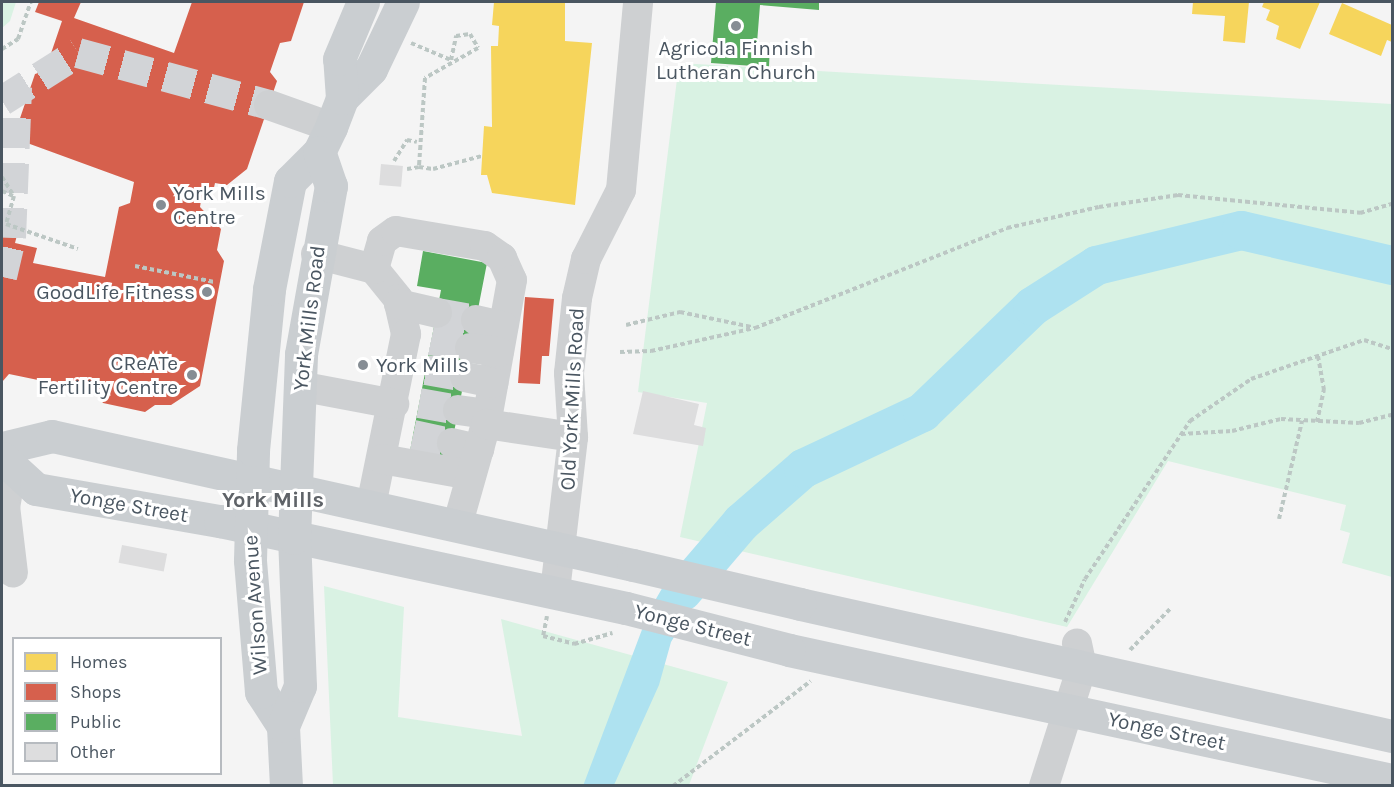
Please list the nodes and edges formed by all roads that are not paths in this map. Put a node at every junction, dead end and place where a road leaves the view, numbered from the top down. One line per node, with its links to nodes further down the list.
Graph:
1 (363, 2): 5 (main road, York Mills Road)
2 (403, 2): 5 (main road, York Mills Road)
3 (638, 2): 13 (street, Old York Mills Road)
4 (268, 105): 5 (street)
5 (330, 126): 6 (main road, York Mills Road); 17 (main road, York Mills Road)
6 (316, 254): 7 (street); 10 (main road, York Mills Road)
7 (374, 269): 9 (street); 12 (street)
8 (465, 377): 9 (street)
9 (494, 383): 14 (street)
10 (299, 386): 12 (street); 18 (main road, York Mills Road)
11 (458, 410): 14 (street)
12 (402, 414): 16 (street)
13 (573, 437): 14 (street); 23 (street, Old York Mills Road)
14 (475, 441): 16 (street); 20 (street)
15 (5, 458): 17 (main road, Yonge Street); 21 (main road, Yonge Street); 24 (street)
16 (382, 459): 19 (street)
17 (251, 477): 18 (main road, Yonge Street); 21 (main road, Wilson Avenue)
18 (295, 486): 19 (main road, Yonge Street); 22 (main road, Wilson Avenue)
19 (371, 506): 20 (main road, Yonge Street)
20 (458, 523): 23 (main road, Yonge Street)
21 (249, 528): 22 (main road, Yonge Street); 28 (main road, Wilson Avenue)
22 (294, 538): 25 (main road, Yonge Street); 28 (main road, Wilson Avenue)
23 (561, 547): 25 (street, Old York Mills Road); 26 (main road, Yonge Street, bridge)
24 (13, 573)
25 (551, 602): 27 (main road, Yonge Street, bridge)
26 (1074, 646): 27 (street); 29 (main road, Yonge Street)
27 (1067, 710): 30 (main road, Yonge Street); 32 (street)
28 (283, 726): 31 (main road, Wilson Avenue)
29 (1392, 736)
30 (1392, 780)
31 (286, 786)
32 (1044, 786)

